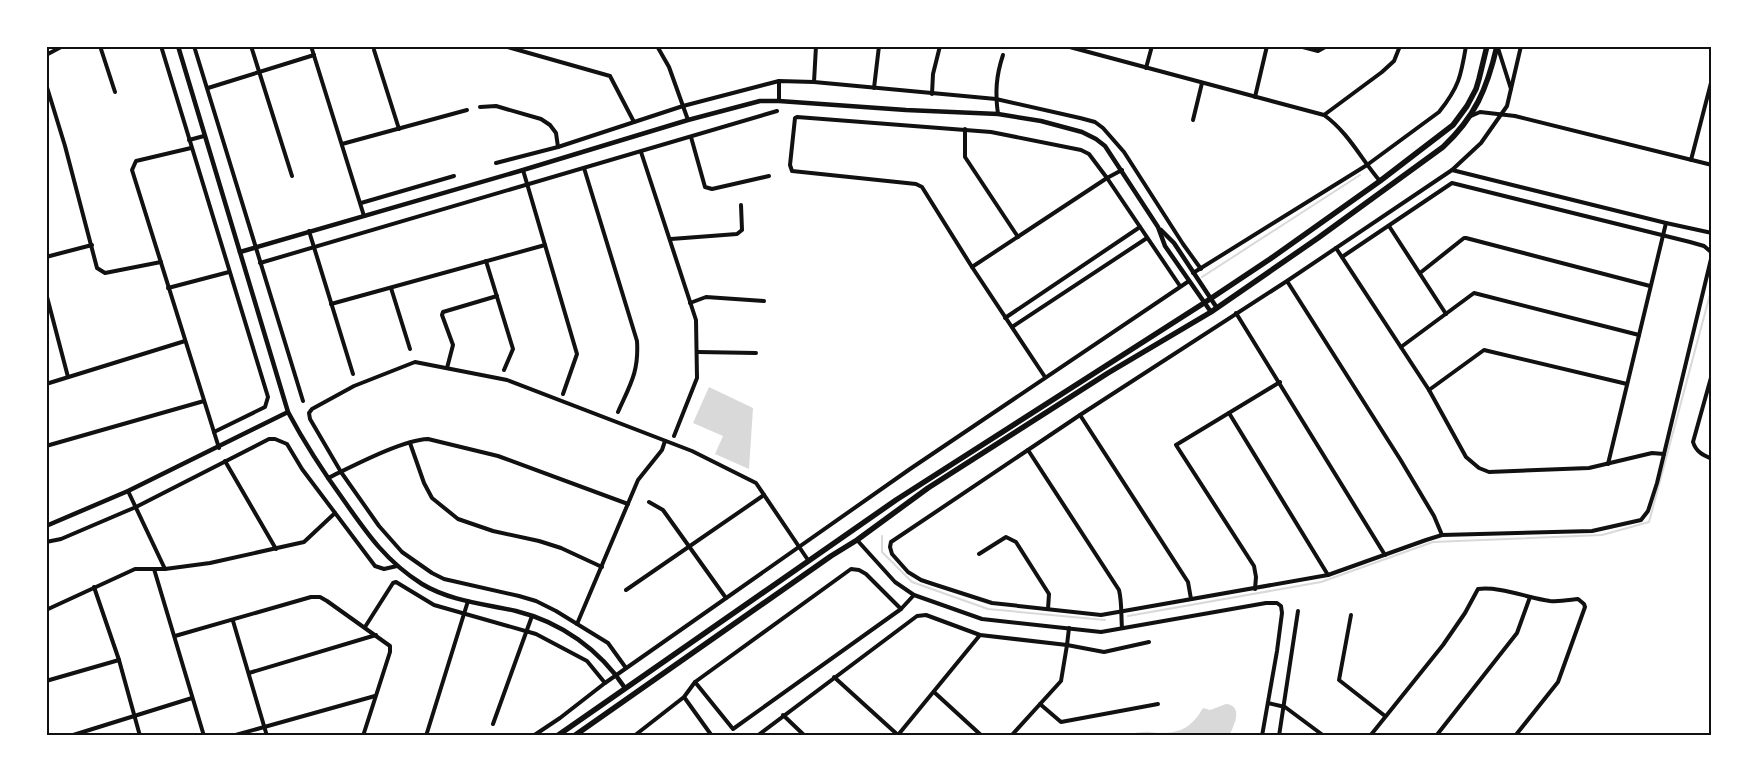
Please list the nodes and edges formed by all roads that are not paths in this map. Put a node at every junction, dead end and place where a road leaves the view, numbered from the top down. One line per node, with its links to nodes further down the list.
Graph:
1 (63, 46): 24 (street)
2 (100, 46): 37 (street)
3 (161, 46): 59 (street)
4 (178, 46): 57 (street)
5 (194, 46): 34 (street)
6 (251, 46): 28 (street)
7 (311, 46): 25 (street)
8 (504, 46): 54 (street)
9 (657, 46): 42 (street)
10 (816, 46): 31 (street)
11 (879, 46): 35 (street)
12 (940, 46): 38 (street)
13 (1066, 46): 27 (street)
14 (1152, 46): 27 (street)
15 (1267, 46): 39 (street)
16 (1299, 46): 17 (street)
17 (1327, 46)
18 (1400, 46): 49 (street)
19 (1466, 46): 66 (street)
20 (1487, 46): 76 (main road)
21 (1497, 46): 36 (street); 50 (main road)
22 (1521, 46): 36 (street)
23 (374, 50): 55 (street)
24 (46, 55)
25 (314, 55): 28 (street); 60 (street)
26 (1003, 56): 40 (street)
27 (1146, 68): 32 (street)
28 (260, 73): 34 (street); 72 (street)
29 (1712, 79): 64 (street)
30 (779, 81): 31 (street); 41 (street); 42 (street)
31 (814, 82): 35 (street)
32 (1202, 83): 39 (street); 53 (street)
33 (46, 84): 91 (street)
34 (208, 88): 93 (street)
35 (874, 88): 38 (street)
36 (1511, 90): 43 (street)
37 (116, 92)
38 (932, 94): 40 (street)
39 (1255, 97): 49 (street)
40 (996, 99): 47 (street); 103 (street)
41 (779, 101): 47 (street); 52 (street)
42 (683, 106): 52 (street); 54 (street)
43 (1507, 106): 48 (street); 51 (street)
44 (480, 107): 61 (street)
45 (467, 110): 55 (street)
46 (777, 112): 58 (street)
47 (998, 114): 70 (street)
48 (1502, 114): 50 (street); 51 (street); 71 (street)
49 (1324, 115): 66 (street)
50 (1471, 116): 120 (main road)
51 (1516, 116): 64 (street)
52 (688, 120): 69 (street)
53 (1193, 120)
54 (634, 122): 61 (street)
55 (399, 129): 60 (street)
56 (965, 129): 75 (street); 88 (street); 102 (street)
57 (204, 136): 59 (street); 96 (street)
58 (691, 137): 63 (street); 74 (street)
59 (189, 140): 62 (street)
60 (342, 144): 78 (street)
61 (558, 147): 65 (street)
62 (191, 148): 100 (street); 104 (street)
63 (640, 152): 68 (street); 90 (street)
64 (1691, 160): 67 (street)
65 (496, 163)
66 (1368, 165): 76 (street); 103 (street)
67 (1712, 165)
68 (584, 168): 77 (street); 148 (street)
69 (523, 170): 77 (street); 80 (street)
70 (1122, 170): 75 (street); 84 (street)
71 (1452, 170): 81 (street); 95 (street)
72 (292, 176)
73 (454, 176): 78 (street)
74 (769, 176)
75 (1107, 178): 83 (street); 88 (street)
76 (1380, 181): 115 (main road)
77 (528, 185): 92 (street); 94 (street)
78 (361, 203): 80 (street)
79 (741, 205): 90 (street)
80 (364, 216): 85 (street)
81 (1666, 223): 86 (street); 87 (street)
82 (1389, 226): 87 (street); 98 (street); 106 (street)
83 (1140, 227): 89 (street); 124 (street)
84 (1158, 227): 105 (street); 107 (street)
85 (309, 231): 93 (street); 94 (street)
86 (1712, 233)
87 (1663, 235): 110 (street); 158 (street)
88 (1018, 237): 102 (street)
89 (1147, 238): 109 (street); 127 (street)
90 (670, 239): 117 (street)
91 (92, 244): 97 (street); 100 (street)
92 (545, 245): 99 (street); 144 (street)
93 (255, 247): 96 (street); 101 (street)
94 (314, 247): 101 (street); 119 (street)
95 (1336, 248): 98 (street); 108 (street)
96 (240, 252): 147 (street)
97 (46, 257)
98 (1342, 257): 130 (street)
99 (486, 261): 112 (street); 114 (street)
100 (161, 262): 111 (street)
101 (260, 263): 146 (street)
102 (972, 267): 124 (street)
103 (1202, 269): 105 (street)
104 (229, 272): 111 (street); 151 (street)
105 (1193, 273): 115 (street)
106 (1420, 273): 110 (street); 123 (street)
107 (1188, 281): 109 (street); 118 (street)
108 (1287, 281): 122 (street); 171 (street)
109 (1180, 286): 139 (street)
110 (1650, 286): 128 (street)
111 (168, 288): 129 (street)
112 (391, 288): 119 (street); 131 (street)
113 (46, 293): 125 (street)
114 (497, 296): 134 (street); 135 (street)
115 (1211, 298): 118 (main road); 120 (street)
116 (764, 301): 117 (street)
117 (690, 303): 132 (street)
118 (1204, 303): 121 (street); 179 (main road)
119 (332, 304): 136 (street)
120 (1217, 308): 121 (main road)
121 (1211, 312): 172 (main road)
122 (1236, 313): 140 (street); 150 (street)
123 (1446, 314): 128 (street); 130 (street)
124 (1005, 318): 127 (street)
125 (53, 320): 126 (street); 138 (street)
126 (46, 321)
127 (1012, 327): 139 (street)
128 (1638, 335): 142 (street)
129 (185, 341): 138 (street); 145 (street)
130 (1401, 347): 143 (street)
131 (410, 349)
132 (698, 352): 133 (street); 152 (street)
133 (756, 352)
134 (447, 368): 153 (street); 162 (street)
135 (504, 370)
136 (353, 374)
137 (1712, 374): 159 (street)
138 (68, 377): 141 (street)
139 (1045, 377): 175 (street)
140 (1280, 382): 149 (street); 178 (street)
141 (46, 384)
142 (1626, 384): 143 (street); 161 (street)
143 (1429, 390): 161 (street)
144 (563, 394)
145 (204, 401): 151 (street); 155 (street)
146 (303, 402)
147 (288, 412): 156 (street); 163 (street)
148 (618, 412)
149 (1229, 413): 184 (street); 186 (street)
150 (1080, 415): 157 (street); 191 (street)
151 (214, 432): 156 (street)
152 (674, 436)
153 (666, 441): 165 (street); 167 (street)
154 (410, 443): 162 (street); 167 (street); 181 (street)
155 (46, 446)
156 (219, 448): 164 (street)
157 (1028, 450): 194 (street); 197 (street)
158 (1664, 454): 161 (street); 171 (street)
159 (1712, 458)
160 (225, 461): 168 (street); 169 (street); 176 (street)
161 (1608, 464)
162 (341, 472): 163 (street); 202 (street)
163 (328, 478): 180 (street)
164 (128, 491): 168 (street); 170 (street)
165 (764, 495): 174 (street); 175 (street)
166 (649, 502): 174 (street)
167 (628, 504): 181 (street)
168 (136, 507): 173 (street); 183 (street)
169 (335, 513): 176 (street); 180 (street)
170 (46, 526)
171 (1442, 535): 178 (street)
172 (857, 540): 188 (street); 245 (main road)
173 (46, 542)
174 (690, 546): 187 (street); 190 (street)
175 (799, 547): 179 (street); 190 (street)
176 (276, 549): 183 (street)
177 (979, 554): 194 (street)
178 (1385, 554): 184 (street)
179 (808, 560): 220 (main road)
180 (397, 566): 192 (street)
181 (602, 567): 202 (street)
182 (154, 569): 183 (street); 185 (street); 209 (street)
183 (165, 569)
184 (1328, 576): 186 (street)
185 (94, 587): 195 (street); 212 (street)
186 (1255, 589): 191 (street)
187 (626, 590)
188 (914, 595): 193 (street); 204 (street)
189 (1530, 597): 231 (street); 256 (street); 257 (street)
190 (726, 598): 213 (street)
191 (1191, 599): 197 (street)
192 (468, 601): 198 (street); 200 (street)
193 (901, 609): 218 (street); 218 (street)
194 (1048, 609): 197 (street)
195 (46, 610)
196 (1298, 611): 228 (street)
197 (1120, 612): 205 (street)
198 (464, 614): 203 (street); 206 (street); 242 (street)
199 (1352, 615): 231 (street)
200 (532, 616): 206 (street); 215 (street)
201 (233, 621): 203 (street); 209 (street); 214 (street)
202 (577, 624): 213 (street)
203 (365, 627): 207 (street)
204 (1068, 628): 205 (street); 211 (street)
205 (1122, 628): 225 (street)
206 (527, 630): 219 (street); 232 (street)
207 (376, 635): 214 (street); 222 (street)
208 (980, 635): 211 (street); 216 (street); 221 (street)
209 (175, 636): 224 (street)
210 (1149, 642): 211 (street)
211 (1068, 645): 226 (street)
212 (118, 660): 217 (street); 229 (street)
213 (626, 668): 215 (street)
214 (249, 673): 233 (street)
215 (616, 675): 219 (street); 220 (street)
216 (834, 677): 230 (street); 235 (street)
217 (46, 681)
218 (695, 682): 223 (street)
219 (605, 683): 243 (street)
220 (625, 688): 244 (main road)
221 (934, 692): 235 (street); 250 (street)
222 (375, 696): 233 (street); 241 (street)
223 (684, 697): 246 (street); 247 (street)
224 (192, 698): 229 (street); 238 (street)
225 (1268, 703): 228 (street); 252 (street)
226 (1040, 704): 227 (street); 251 (street)
227 (1158, 704)
228 (1285, 706): 253 (street); 254 (street)
229 (134, 716): 234 (street); 237 (street)
230 (783, 716): 248 (street); 249 (street)
231 (1385, 716): 255 (street)
232 (493, 724)
233 (264, 727): 239 (street); 240 (street)
234 (76, 735): 236 (street)
235 (899, 735)
236 (70, 736)
237 (140, 736)
238 (204, 736)
239 (232, 736)
240 (267, 736)
241 (363, 736)
242 (426, 736)
243 (533, 736)
244 (558, 736)
245 (574, 736)
246 (634, 736)
247 (712, 736)
248 (757, 736)
249 (806, 736)
250 (982, 736)
251 (1011, 736)
252 (1262, 736)
253 (1279, 736)
254 (1324, 736)
255 (1370, 736)
256 (1436, 736)
257 (1515, 736)

